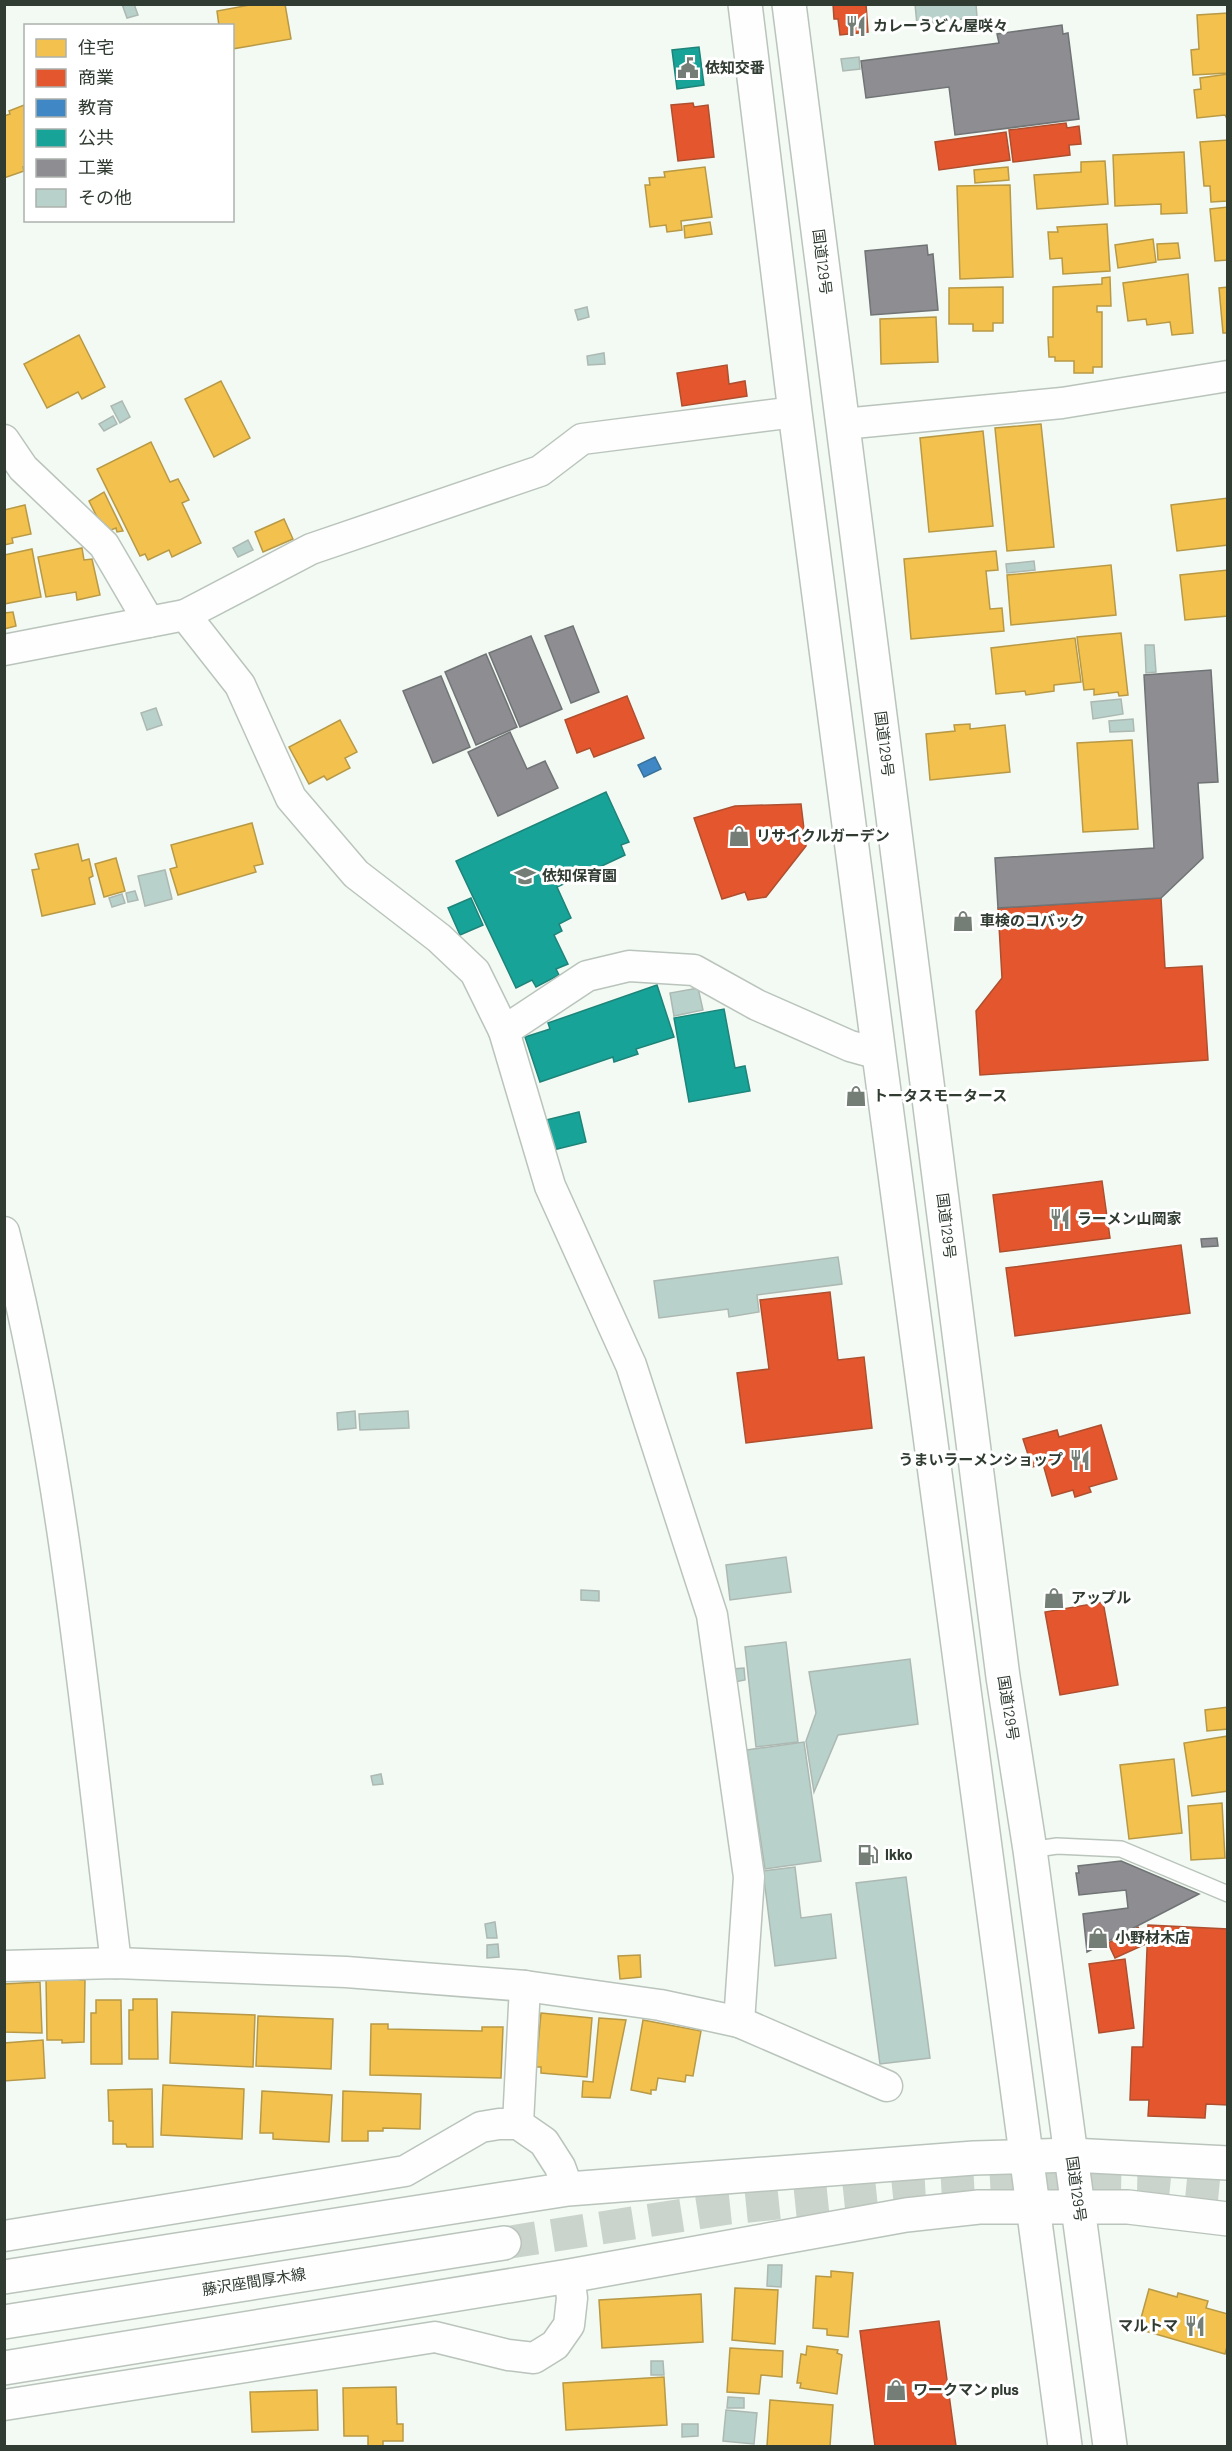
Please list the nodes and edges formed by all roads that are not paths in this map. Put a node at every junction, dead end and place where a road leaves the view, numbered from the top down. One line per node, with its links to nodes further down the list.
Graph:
1 (745, 4): 4 (main road)
2 (789, 4): 5 (main road, 国道129号)
3 (1227, 376): 5 (street)
4 (795, 412): 7 (street); 11 (main road)
5 (843, 423): 13 (main road, 国道129号)
6 (4, 440): 8 (street)
7 (185, 615): 8 (street); 10 (street)
8 (150, 622): 9 (street)
9 (4, 650)
10 (504, 1031): 11 (street); 18 (street)
11 (879, 1054): 22 (main road)
12 (4, 1232): 15 (street)
13 (1030, 1850): 14 (lane); 21 (main road, 国道129号)
14 (1227, 1894)
15 (116, 1963): 16 (street); 17 (street)
16 (4, 1965)
17 (525, 1986): 18 (street); 20 (street)
18 (740, 2022): 19 (street)
19 (887, 2086)
20 (518, 2124): 24 (street); 28 (street)
21 (1071, 2155): 22 (main road); 23 (main road); 26 (main road, 国道129号)
22 (1027, 2156): 24 (main road); 25 (main road)
23 (1227, 2163)
24 (568, 2190): 31 (main road)
25 (1034, 2207): 26 (main road); 30 (main road); 35 (main road)
26 (1078, 2208): 27 (main road); 36 (main road, 国道129号)
27 (1227, 2219)
28 (4, 2236)
29 (504, 2243): 32 (main road, 藤沢座間厚木線)
30 (569, 2276): 33 (main road); 34 (street)
31 (4, 2277)
32 (4, 2322)
33 (4, 2367)
34 (4, 2405)
35 (1065, 2446)
36 (1110, 2446)

